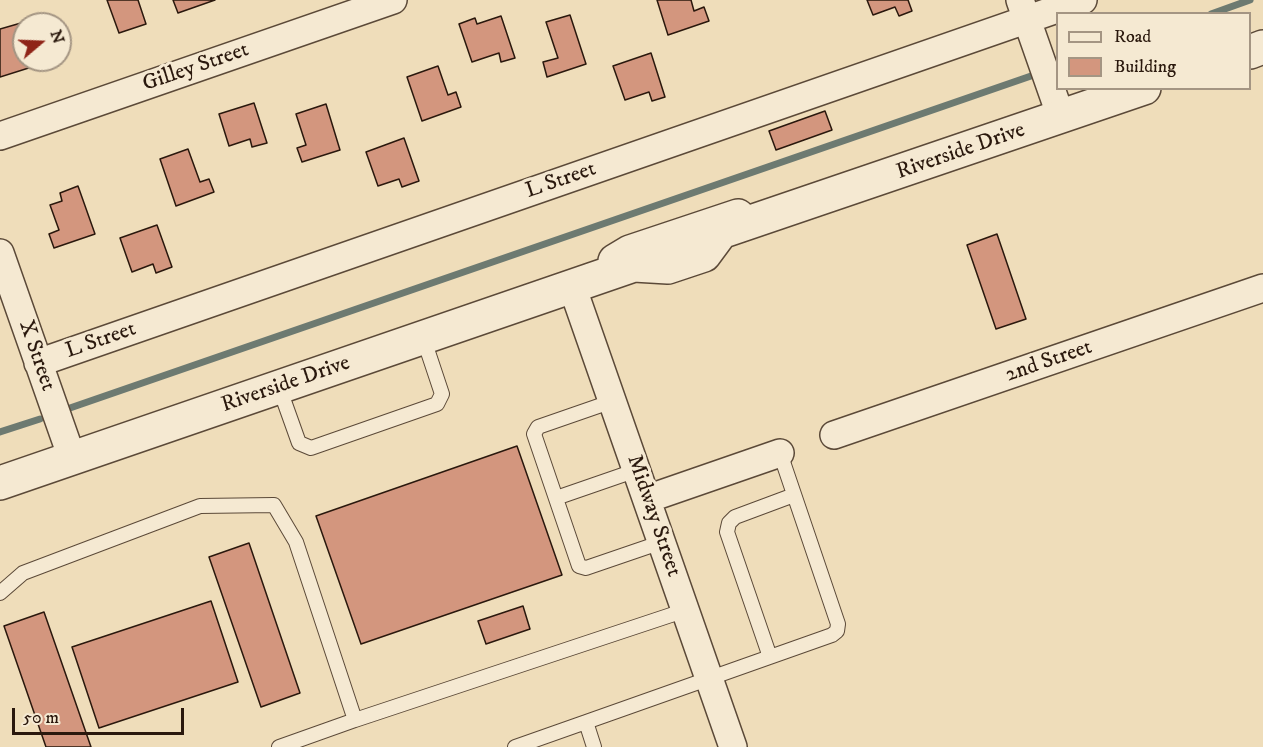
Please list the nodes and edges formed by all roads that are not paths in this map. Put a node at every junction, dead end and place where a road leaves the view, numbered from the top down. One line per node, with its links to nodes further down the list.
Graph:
1 (393, 0): 6 (street, Gilley Street)
2 (1083, 0): 3 (street, L Street)
3 (1024, 10): 5 (street); 11 (street, L Street)
4 (1138, 90): 5 (street, Riverside Drive)
5 (1061, 117): 8 (street, Riverside Drive)
6 (0, 136)
7 (0, 253): 11 (street, X Street)
8 (572, 286): 10 (street, Riverside Drive); 13 (street, Midway Street)
9 (1263, 288): 14 (street, 2nd Street)
10 (423, 337): 12 (street, Riverside Drive); 12 (lane)
11 (38, 363): 16 (street, X Street)
12 (279, 387): 16 (street, Riverside Drive)
13 (613, 401): 17 (street, Midway Street); 20 (lane)
14 (834, 435)
15 (780, 453): 19 (lane); 21 (street)
16 (72, 458): 18 (street, Riverside Drive)
17 (637, 470): 20 (lane); 21 (street, Midway Street)
18 (0, 483)
19 (794, 495): 25 (lane); 25 (lane)
20 (556, 498): 22 (lane)
21 (647, 499): 22 (street, Midway Street)
22 (662, 542): 24 (street, Midway Street)
23 (0, 593): 27 (lane)
24 (686, 610): 26 (street, Midway Street); 27 (lane)
25 (770, 657): 26 (lane)
26 (709, 678): 28 (lane); 32 (street, Midway Street)
27 (355, 720): 29 (lane)
28 (586, 722): 30 (lane); 31 (lane)
29 (279, 747)
30 (515, 747)
31 (594, 747)
32 (733, 747)

